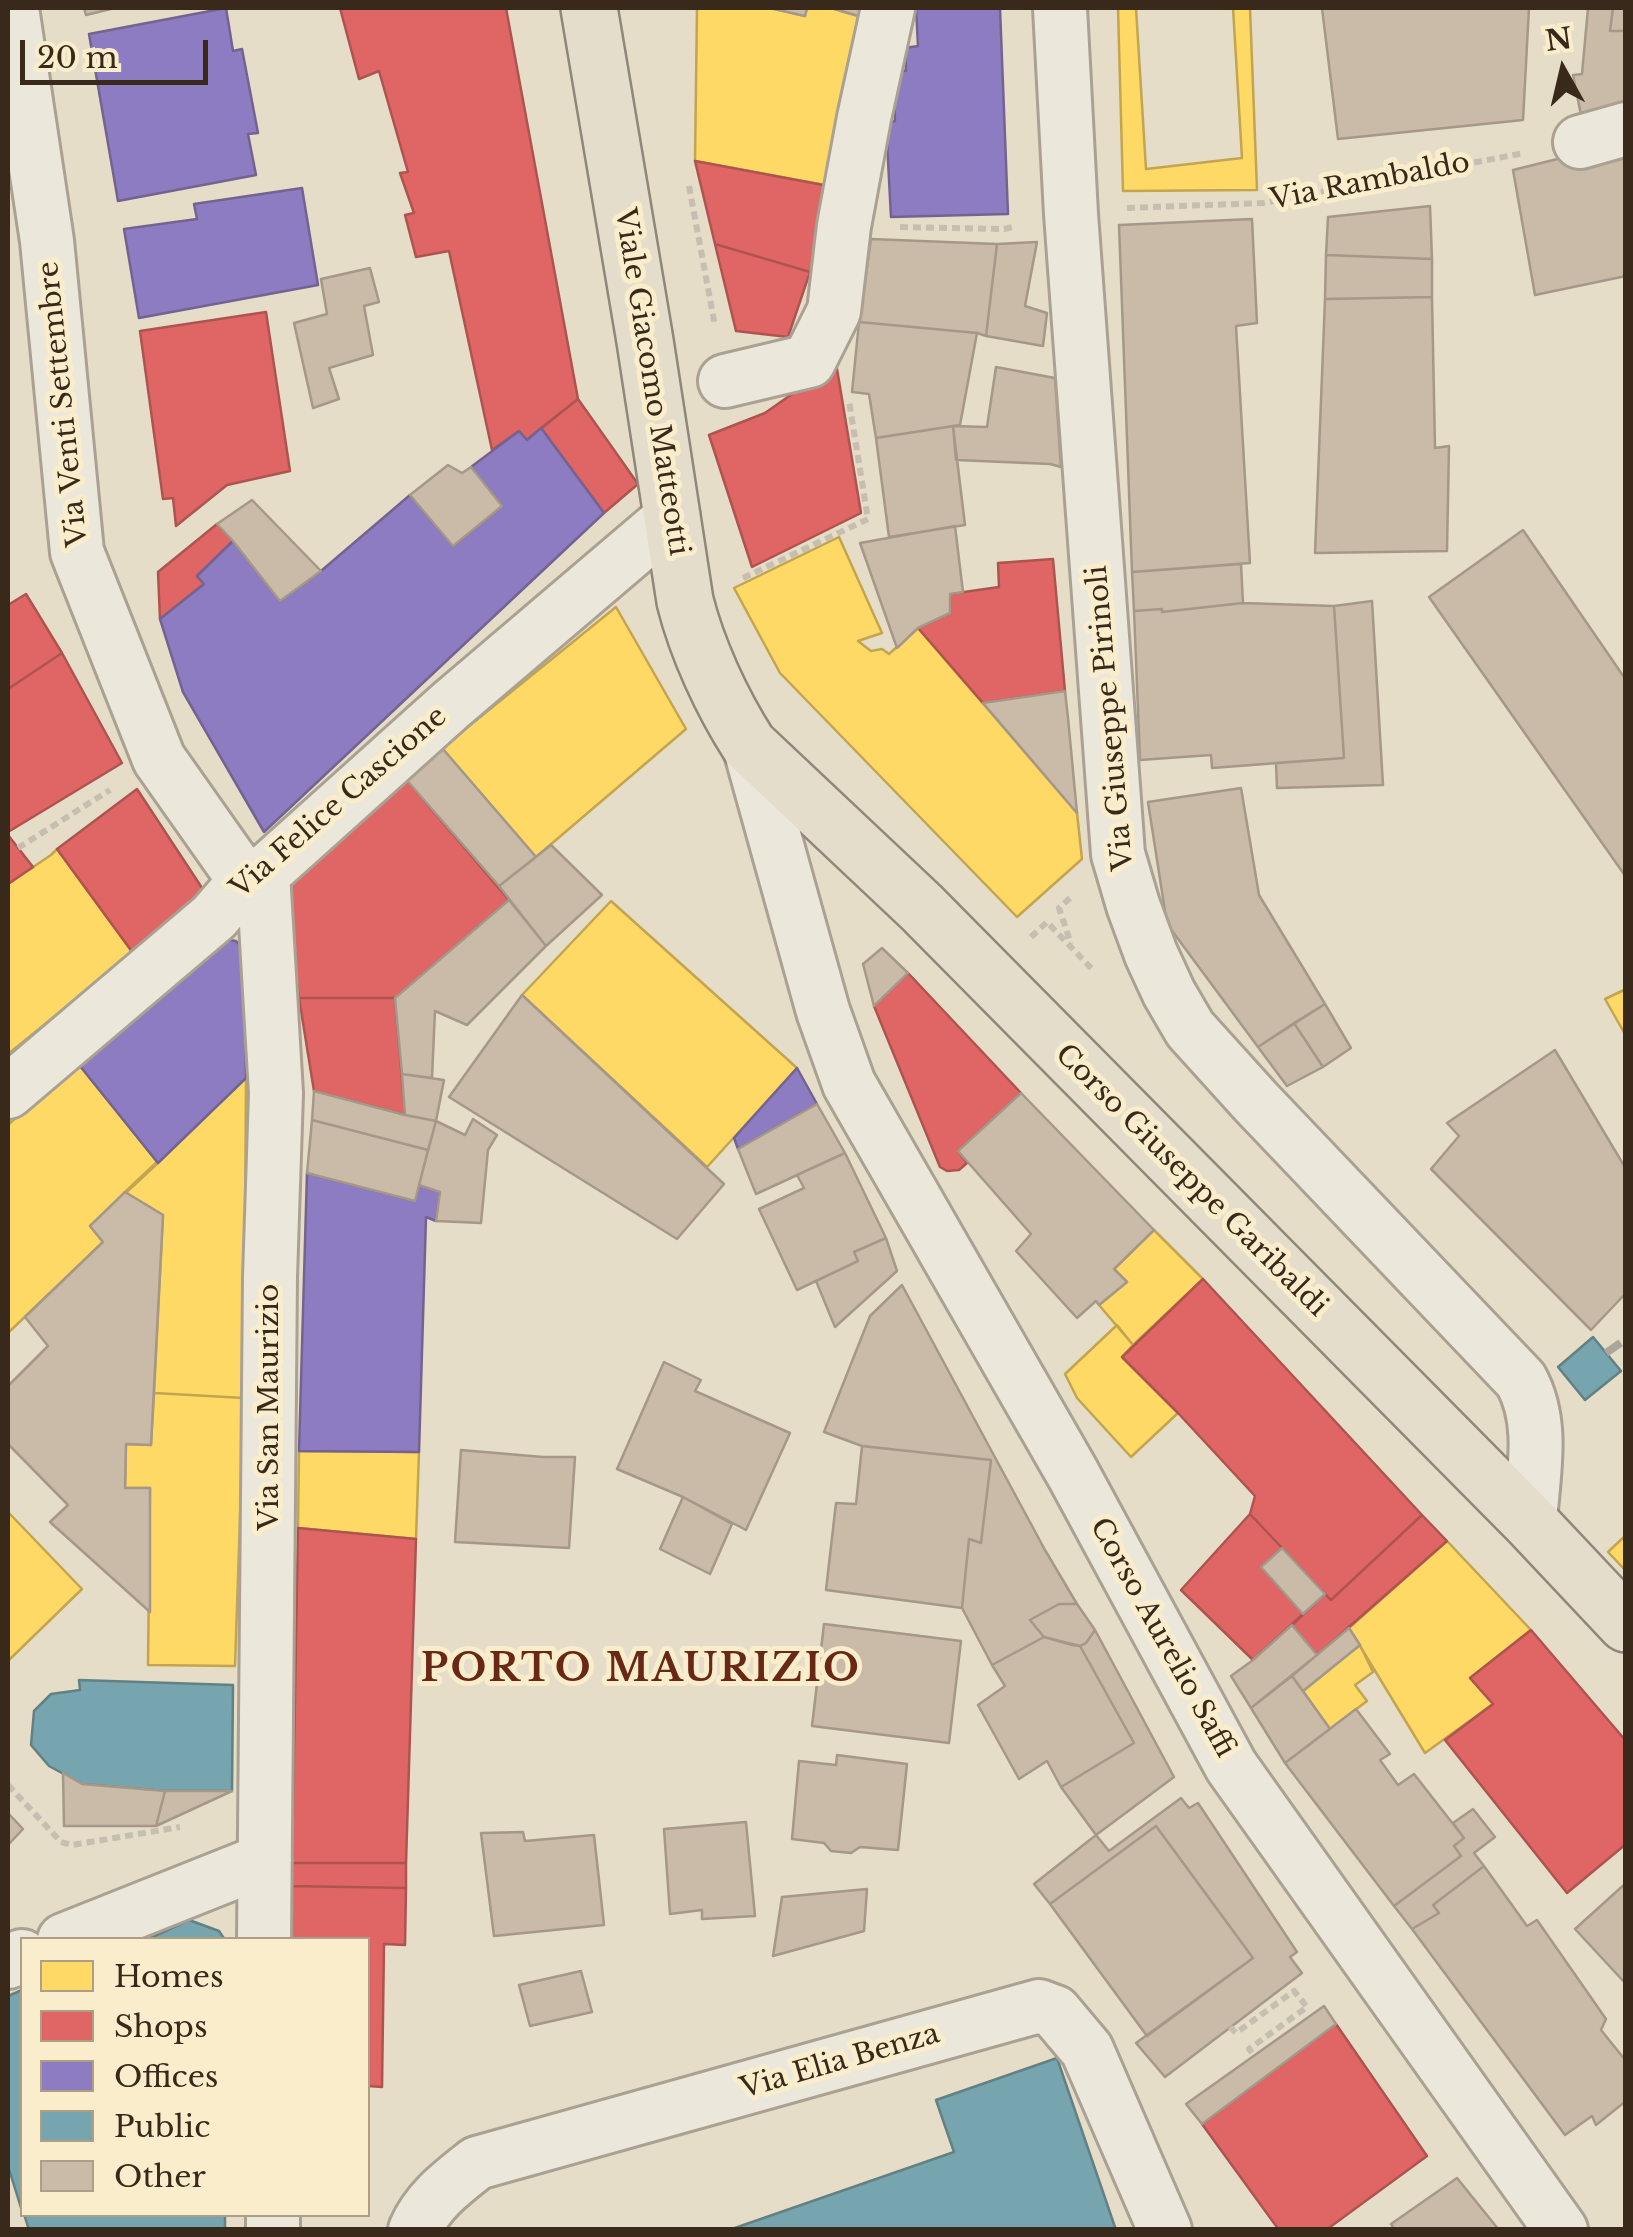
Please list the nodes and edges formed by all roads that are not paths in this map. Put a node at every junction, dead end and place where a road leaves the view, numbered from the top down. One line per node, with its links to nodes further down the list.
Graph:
1 (12, 8): 8 (street, Via Venti Settembre)
2 (589, 8): 6 (main road, Viale Giacomo Matteotti)
3 (888, 8): 5 (street)
4 (1060, 8): 10 (street, Via Giuseppe Pirinoli)
5 (726, 381)
6 (673, 516): 7 (main road, Viale Giacomo Matteotti); 8 (street, Via Felice Cascione)
7 (749, 744): 10 (main road, Corso Giuseppe Garibaldi); 17 (street, Corso Aurelio Saffi)
8 (254, 878): 9 (street, Via Felice Cascione); 12 (street, Via San Maurizio)
9 (8, 1092)
10 (1530, 1522): 11 (main road, Corso Giuseppe Garibaldi)
11 (1626, 1624)
12 (265, 1860): 13 (street); 14 (street, Via San Maurizio)
13 (72, 1937)
14 (264, 1937)
15 (414, 2230): 16 (street, Via Elia Benza)
16 (1165, 2230)
17 (1562, 2230)

